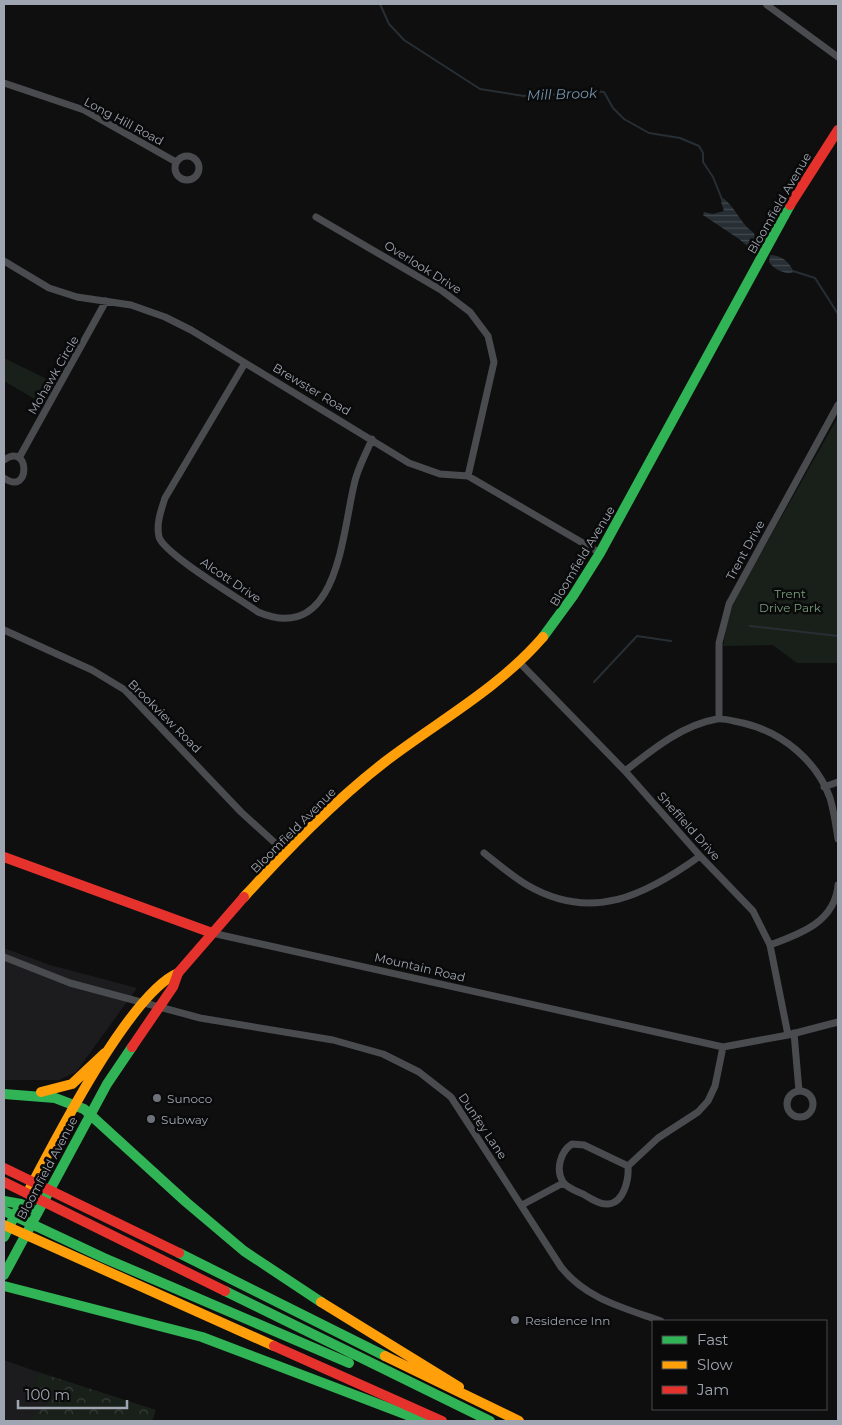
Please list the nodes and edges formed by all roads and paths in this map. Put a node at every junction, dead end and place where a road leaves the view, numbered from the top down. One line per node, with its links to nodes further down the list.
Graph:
1 (767, 5): 2 (street)
2 (838, 57)
3 (4, 83): 5 (street, Long Hill Road)
4 (838, 130): 16 (main road, Bloomfield Avenue)
5 (176, 162)
6 (316, 216): 14 (street, Overlook Drive)
7 (4, 261): 8 (street, Brewster Road)
8 (106, 302): 9 (street, Brewster Road); 12 (street, Mohawk Circle)
9 (245, 363): 11 (street, Brewster Road); 11 (street, Alcott Drive)
10 (838, 406): 19 (street, Trent Drive)
11 (372, 439): 14 (street, Brewster Road)
12 (19, 458): 13 (street); 15 (street, Mohawk Circle)
13 (4, 460)
14 (468, 476): 16 (street, Brewster Road)
15 (4, 478)
16 (600, 553): 18 (main road, Bloomfield Avenue)
17 (4, 630): 24 (street, Brookview Road)
18 (519, 662): 20 (street, Sheffield Drive); 24 (main road, Bloomfield Avenue)
19 (719, 718): 20 (street); 22 (street)
20 (625, 771): 26 (street, Sheffield Drive)
21 (838, 782): 22 (street)
22 (824, 787): 23 (street)
23 (838, 839)
24 (286, 853): 29 (main road, Bloomfield Avenue)
25 (484, 853): 26 (street)
26 (700, 856): 30 (street, Sheffield Drive)
27 (4, 857): 29 (main road, Mountain Road)
28 (838, 885): 30 (street)
29 (212, 934): 32 (main road, Bloomfield Avenue); 37 (street, Mountain Road)
30 (770, 944): 36 (street, Sheffield Drive)
31 (4, 957): 33 (street, Dunfey Lane)
32 (178, 973): 33 (main road, Bloomfield Avenue); 34 (main road, Bloomfield Avenue)
33 (144, 1002): 34 (street, Dunfey Lane); 38 (main road, Bloomfield Avenue)
34 (160, 1006): 39 (main road, Bloomfield Avenue); 52 (street, Dunfey Lane)
35 (838, 1022): 36 (street, Mountain Road)
36 (791, 1034): 37 (street, Mountain Road); 40 (street, Sheffield Drive)
37 (723, 1047): 45 (street)
38 (105, 1053): 39 (main road); 42 (main road); 43 (main road, Bloomfield Avenue)
39 (120, 1063): 44 (main road, Bloomfield Avenue)
40 (799, 1091)
41 (4, 1094): 42 (main road)
42 (32, 1096): 43 (main road)
43 (75, 1104): 44 (main road); 51 (main road, Bloomfield Avenue)
44 (90, 1114): 54 (main road, Bloomfield Avenue); 60 (main road)
45 (628, 1166): 48 (street); 48 (street)
46 (4, 1168): 60 (main road)
47 (4, 1182): 64 (main road)
48 (563, 1183): 52 (street)
49 (4, 1191): 51 (main road)
50 (4, 1201): 51 (main road)
51 (21, 1204): 54 (main road); 56 (main road, Bloomfield Avenue)
52 (522, 1205): 59 (street, Dunfey Lane)
53 (4, 1211): 63 (main road)
54 (38, 1212): 57 (main road, Bloomfield Avenue)
55 (4, 1225): 62 (main road)
56 (4, 1237)
57 (4, 1275)
58 (4, 1286): 61 (main road)
59 (658, 1320)
60 (472, 1399): 65 (main road)
61 (423, 1421)
62 (442, 1421)
63 (472, 1421)
64 (490, 1421)
65 (519, 1421)

